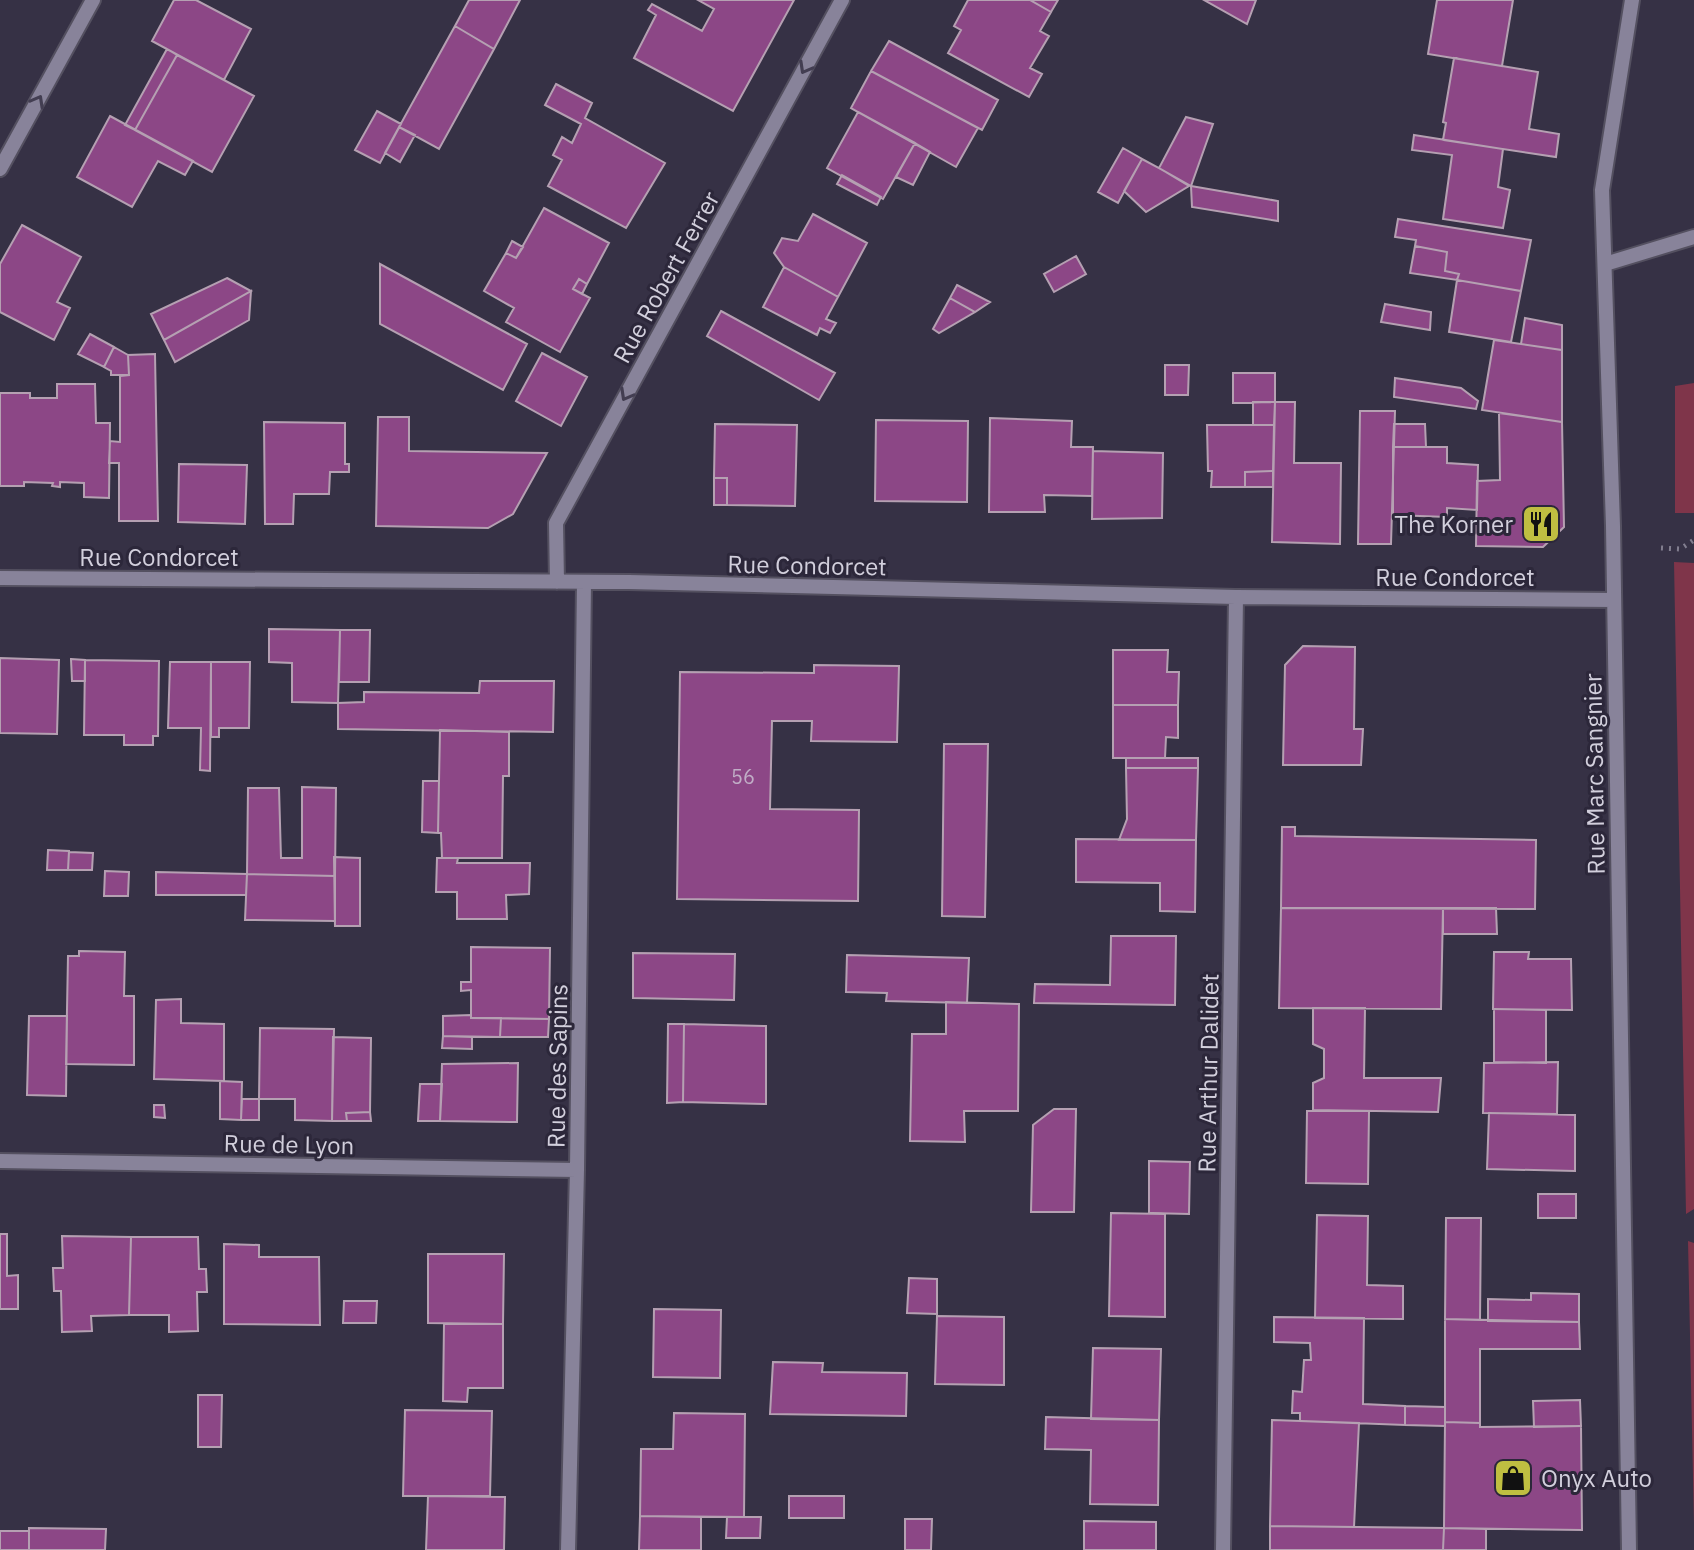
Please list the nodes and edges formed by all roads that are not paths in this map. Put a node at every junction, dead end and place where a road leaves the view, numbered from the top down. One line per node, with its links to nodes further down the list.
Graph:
1 (93, 0): 4 (street, one-way to 1)
2 (842, 0): 8 (street, Rue Robert Ferrer, one-way to 8)
3 (1632, 0): 6 (street, Rue Marc Sangnier)
4 (0, 169)
5 (1694, 237): 6 (street)
6 (1605, 264): 11 (street, Rue Marc Sangnier)
7 (0, 578): 8 (street, Rue Condorcet)
8 (557, 582): 9 (street, Rue Condorcet)
9 (584, 582): 10 (street, Rue Condorcet); 13 (street, Rue des Sapins)
10 (1236, 597): 11 (street, Rue Condorcet); 15 (street, Rue Arthur Dalidet)
11 (1613, 600): 16 (street, Rue Marc Sangnier)
12 (0, 1161): 13 (street, Rue de Lyon)
13 (577, 1170): 14 (street, Rue des Sapins)
14 (568, 1550)
15 (1223, 1550)
16 (1629, 1550)

